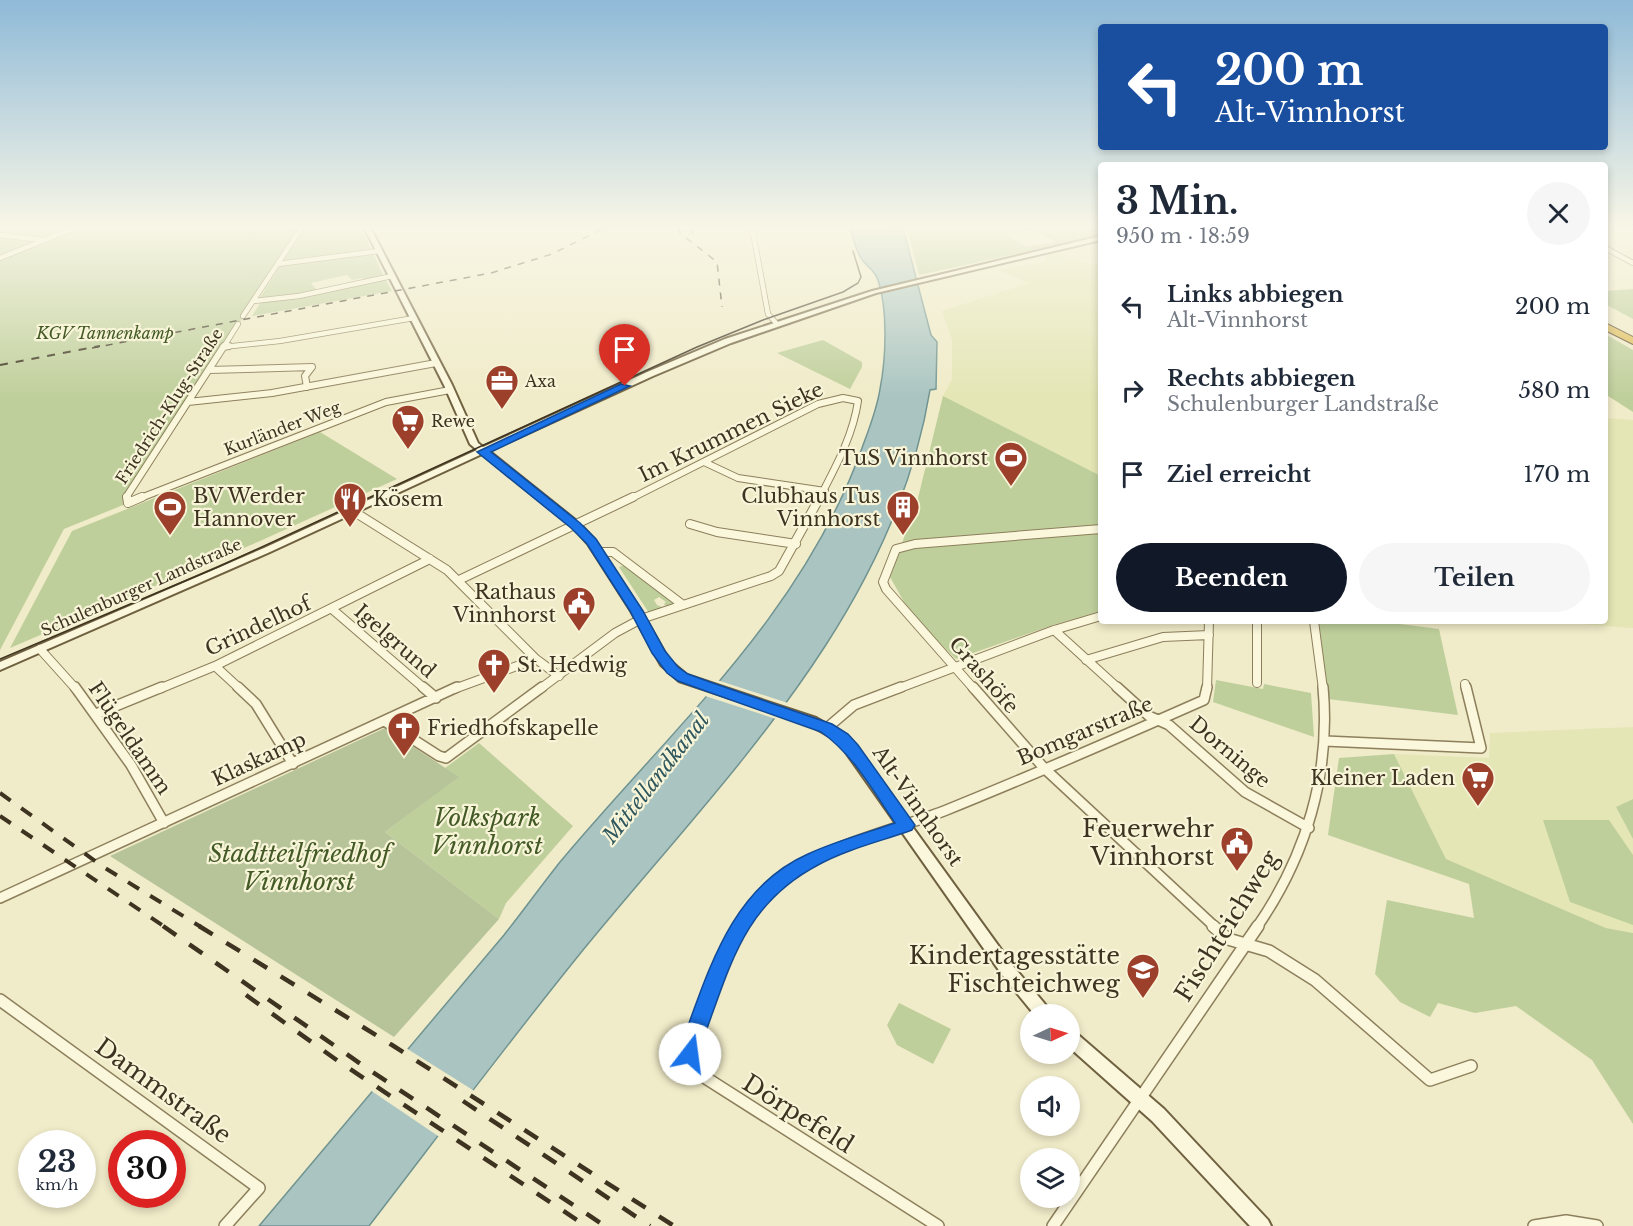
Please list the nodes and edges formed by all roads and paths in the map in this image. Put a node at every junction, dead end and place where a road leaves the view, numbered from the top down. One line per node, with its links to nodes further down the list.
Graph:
1 (265, 284): 6 (street)
2 (354, 284): 6 (street)
3 (396, 284): 8 (main road, Alt-Vinnhorst)
4 (763, 284): 10 (street)
5 (901, 284): 10 (main road, Schulenburger Landstraße)
6 (254, 301): 7 (street)
7 (243, 316)
8 (414, 318): 15 (street); 16 (main road, Alt-Vinnhorst)
9 (1608, 319): 13 (highway)
10 (776, 323): 21 (main road, Schulenburger Landstraße)
11 (238, 324): 15 (street, Friedrich-Klug-Straße)
12 (1608, 328): 14 (highway)
13 (1633, 332)
14 (1633, 341)
15 (223, 347): 17 (street, Friedrich-Klug-Straße)
16 (436, 363): 18 (street); 19 (main road, Alt-Vinnhorst)
17 (209, 370): 18 (street); 20 (street, Friedrich-Klug-Straße)
18 (307, 387): 20 (street)
19 (450, 390): 21 (main road, Alt-Vinnhorst); 24 (street, Kurländer Weg)
20 (188, 402): 24 (street, Friedrich-Klug-Straße)
21 (483, 452): 25 (main road, Schulenburger Landstraße); 27 (main road, Alt-Vinnhorst)
22 (704, 462): 23 (street); 23 (street, Im Krummen Sieke); 27 (street, Im Krummen Sieke)
23 (825, 491): 29 (street, Im Krummen Sieke)
24 (128, 503)
25 (353, 511): 31 (street); 42 (main road, Schulenburger Landstraße)
26 (690, 524): 29 (street)
27 (576, 525): 30 (main road, Alt-Vinnhorst); 32 (street, Im Krummen Sieke)
28 (1098, 529): 47 (street, Grashöfe)
29 (796, 544): 33 (street, Im Krummen Sieke)
30 (599, 552): 33 (street); 36 (main road, Alt-Vinnhorst)
31 (430, 559): 32 (street); 34 (street, Grindelhof)
32 (459, 579): 43 (street)
33 (683, 605): 36 (street, Im Krummen Sieke)
34 (332, 609): 46 (street, Grindelhof); 51 (street, Igelgrund)
35 (1098, 617): 40 (street)
36 (640, 619): 48 (street, Im Krummen Sieke); 55 (main road, Alt-Vinnhorst)
37 (1209, 624): 41 (street, Bomgarstraße)
38 (1257, 624): 49 (street)
39 (1315, 624): 56 (street, Fischteichweg)
40 (1054, 630): 44 (street, Dorninge); 47 (street)
41 (1209, 635): 44 (street); 53 (street, Bomgarstraße)
42 (40, 649): 45 (main road, Schulenburger Landstraße); 52 (street, Flügeldamm)
43 (536, 659): 48 (street); 51 (street, Klaskamp)
44 (1086, 660): 53 (street, Dorninge)
45 (0, 666)
46 (215, 666): 52 (street, Grindelhof); 57 (street)
47 (954, 669): 55 (street); 58 (street, Grashöfe)
48 (559, 676): 54 (street, Im Krummen Sieke)
49 (1257, 682)
50 (1465, 684): 56 (street)
51 (436, 698): 54 (street, Klaskamp)
52 (96, 714): 59 (street, Flügeldamm)
53 (1159, 720): 58 (street, Bomgarstraße); 61 (street, Dorninge)
54 (386, 722): 57 (street, Klaskamp)
55 (827, 728): 60 (main road, Alt-Vinnhorst)
56 (1325, 741): 61 (street, Fischteichweg)
57 (293, 764): 59 (street, Klaskamp)
58 (1044, 768): 60 (street, Bomgarstraße); 63 (street, Grashöfe)
59 (164, 823): 62 (street, Klaskamp)
60 (906, 825): 65 (main road, Alt-Vinnhorst); 70 (street, Dörpefeld)
61 (1309, 828): 63 (street, Fischteichweg)
62 (0, 898)
63 (1245, 944): 67 (street, Grashöfe); 68 (street, Fischteichweg)
64 (0, 1000): 69 (street, Dammstraße)
65 (1036, 1004)
66 (1080, 1047): 68 (main road)
67 (1471, 1066)
68 (1140, 1099): 71 (street, Fischteichweg); 72 (main road)
69 (225, 1226)
70 (938, 1226)
71 (1053, 1226)
72 (1262, 1226)
73 (1534, 1226): 74 (street)
74 (1598, 1226)

